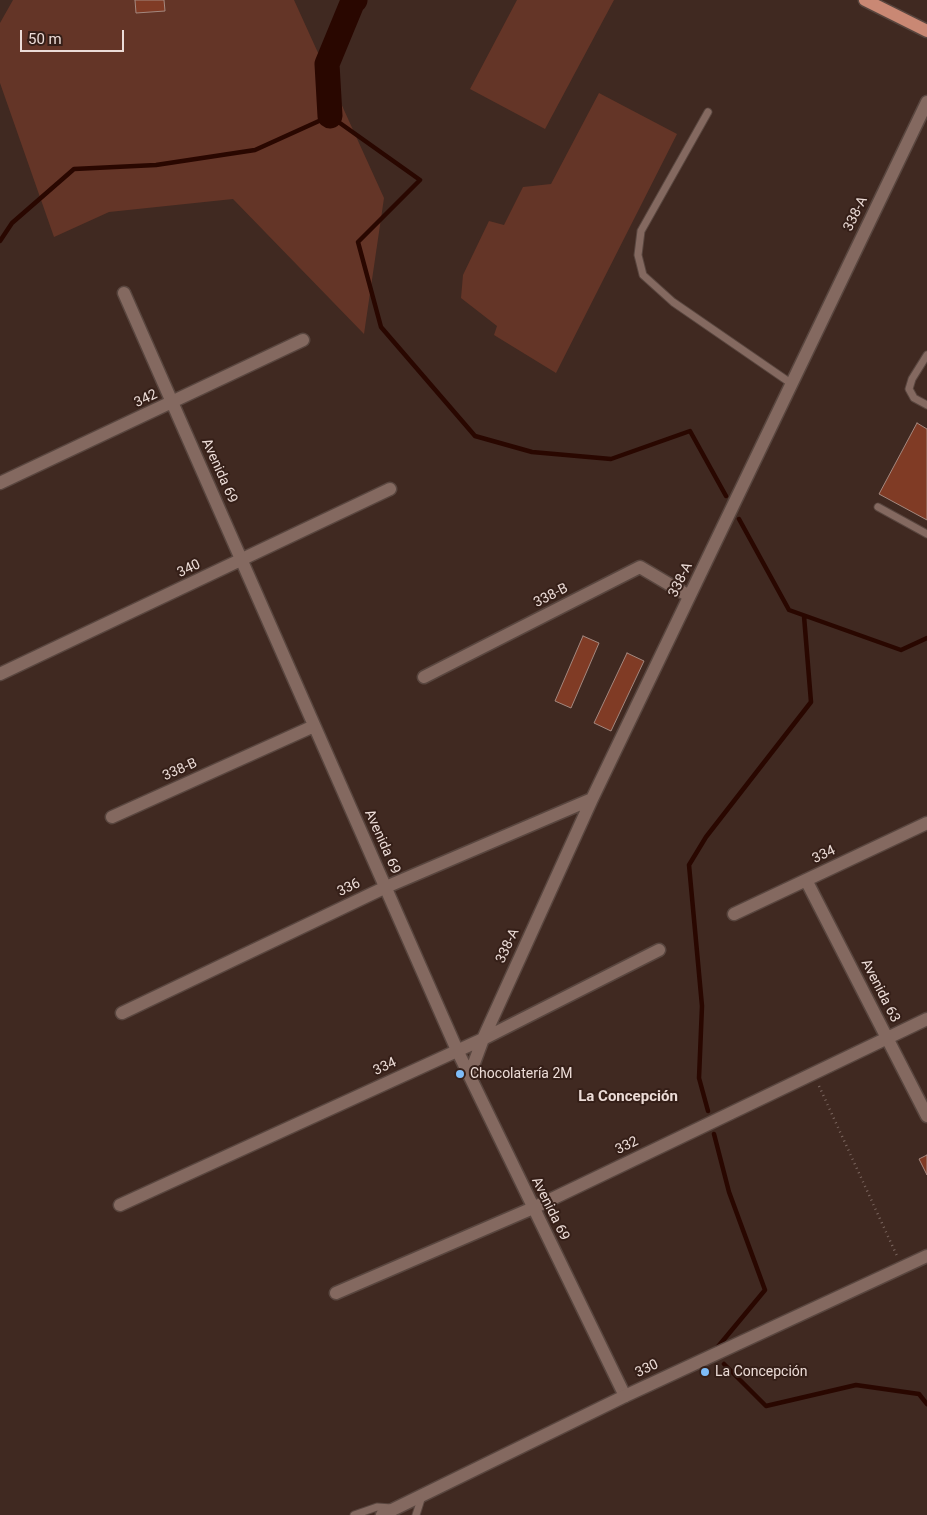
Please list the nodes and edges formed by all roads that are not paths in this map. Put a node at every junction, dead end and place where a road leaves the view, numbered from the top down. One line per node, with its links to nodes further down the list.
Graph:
1 (865, 0): 2 (main road)
2 (927, 31)
3 (927, 102): 8 (street, 338-A)
4 (708, 112): 8 (lane)
5 (124, 293): 9 (street, Avenida 69)
6 (303, 340): 9 (street, 342)
7 (927, 355): 10 (lane)
8 (792, 384): 16 (street, 338-A)
9 (172, 403): 11 (street, 342); 15 (street, Avenida 69)
10 (927, 405)
11 (0, 483)
12 (390, 489): 15 (street, 340)
13 (878, 507): 14 (lane)
14 (927, 534)
15 (242, 561): 17 (street, 340); 19 (street, Avenida 69)
16 (690, 596): 18 (street, 338-B); 20 (street, 338-A)
17 (0, 674)
18 (424, 677)
19 (314, 726): 21 (street, 338-B); 24 (street, Avenida 69)
20 (592, 799): 24 (street, 336); 30 (street, 338-A)
21 (112, 817)
22 (927, 823): 23 (street, 334)
23 (806, 880): 25 (street, 334); 29 (street, Avenida 63)
24 (386, 888): 27 (street, 336); 31 (street, Avenida 69)
25 (734, 914)
26 (659, 950): 30 (street, 334)
27 (122, 1013)
28 (927, 1019): 29 (street, 332)
29 (886, 1038): 33 (street, Avenida 63); 35 (street, 332)
30 (482, 1039): 31 (street, 334); 32 (street, 338-A)
31 (457, 1050): 32 (street, Avenida 69); 34 (street, 334)
32 (470, 1074): 35 (street, Avenida 69)
33 (927, 1116)
34 (120, 1205)
35 (533, 1208): 37 (street, 332); 38 (street, Avenida 69)
36 (927, 1256): 38 (street, 330)
37 (336, 1293)
38 (624, 1396): 39 (street, 330)
39 (422, 1496): 40 (street, 330); 43 (lane)
40 (397, 1508): 41 (lane); 42 (street, 330)
41 (354, 1515)
42 (382, 1515)
43 (416, 1515)

